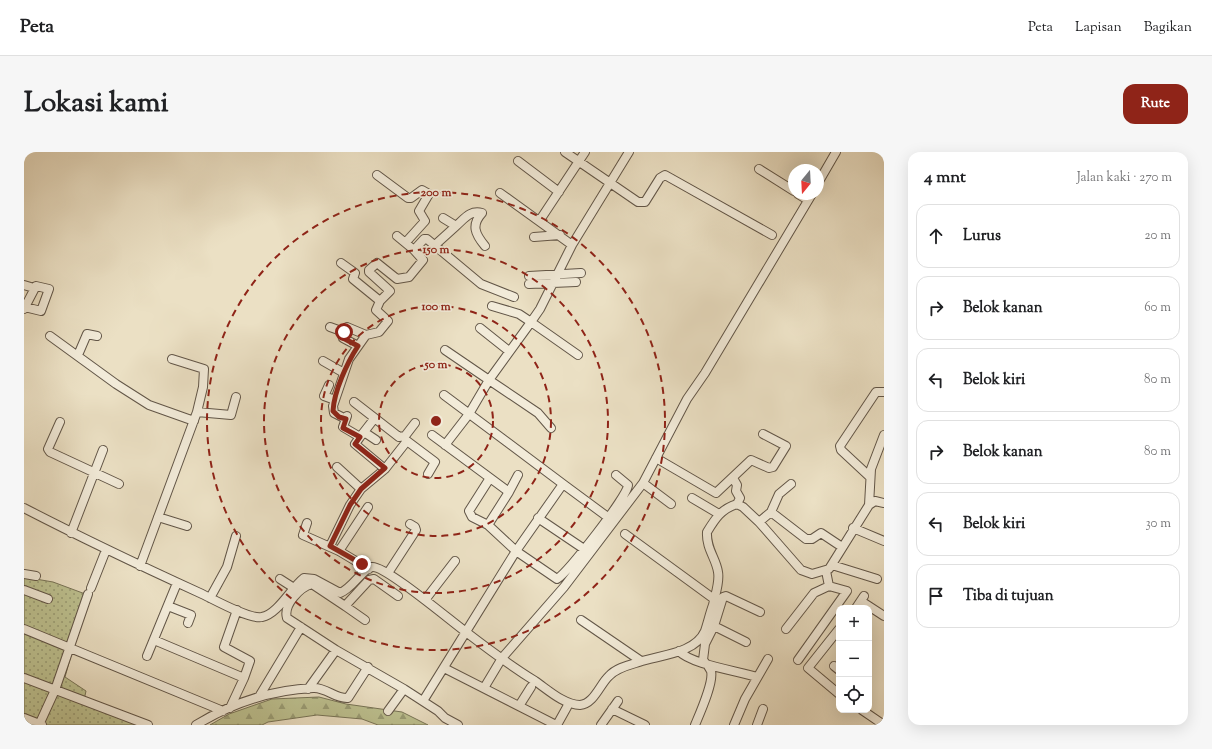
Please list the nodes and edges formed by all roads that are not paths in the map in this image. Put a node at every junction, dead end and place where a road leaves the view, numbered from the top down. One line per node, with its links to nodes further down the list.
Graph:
1 (565, 152): 6 (street)
2 (585, 152): 6 (street)
3 (629, 152): 10 (street)
4 (836, 152): 8 (street)
5 (518, 161): 13 (street)
6 (579, 162): 10 (street); 13 (street)
7 (759, 169): 11 (street)
8 (824, 173)
9 (377, 175): 22 (street)
10 (610, 183): 19 (street); 24 (street)
11 (788, 187)
12 (500, 192): 16 (street)
13 (559, 192): 16 (street)
14 (808, 200): 74 (street)
15 (442, 218): 17 (street)
16 (540, 220): 18 (street)
17 (456, 226): 23 (street); 25 (street)
18 (560, 235): 21 (street); 24 (street)
19 (772, 235)
20 (397, 236): 22 (street)
21 (534, 237)
22 (406, 242): 26 (street)
23 (435, 245): 26 (street); 34 (street)
24 (572, 245): 29 (street)
25 (485, 246)
26 (414, 250): 35 (street)
27 (341, 263): 35 (street)
28 (581, 273): 29 (street)
29 (558, 274): 31 (street); 31 (street)
30 (576, 282): 31 (street)
31 (553, 284): 38 (street)
32 (24, 285): 33 (street)
33 (40, 287): 37 (street); 37 (street)
34 (514, 297)
35 (380, 301): 44 (street)
36 (492, 306): 38 (street)
37 (28, 309)
38 (531, 322): 47 (street); 49 (street)
39 (330, 327): 41 (street)
40 (480, 328): 47 (street)
41 (344, 332): 44 (street); 45 (street)
42 (50, 336): 48 (street)
43 (97, 336): 48 (street)
44 (366, 336): 45 (street)
45 (358, 346): 52 (street)
46 (445, 350): 53 (street)
47 (510, 351): 53 (street)
48 (78, 355): 63 (street)
49 (578, 355)
50 (172, 359): 60 (street)
51 (322, 361): 52 (street)
52 (344, 373): 58 (street)
53 (489, 380): 61 (street); 66 (street)
54 (329, 385): 58 (street)
55 (884, 392): 81 (street)
56 (444, 395): 61 (street)
57 (236, 397): 60 (street)
58 (335, 400): 68 (street)
59 (354, 402): 62 (street)
60 (197, 412): 63 (street)
61 (469, 414): 72 (street); 85 (street)
62 (374, 419): 65 (street); 68 (street)
63 (194, 421): 99 (street)
64 (60, 422): 77 (street)
65 (415, 423)
66 (551, 428)
67 (763, 434): 83 (street)
68 (362, 435): 71 (street); 76 (street)
69 (432, 435): 72 (street)
70 (884, 435): 81 (street)
71 (376, 440)
72 (445, 445): 82 (street)
73 (102, 450): 77 (street)
74 (656, 458): 83 (street); 86 (street)
75 (337, 468): 88 (street)
76 (385, 468): 78 (street); 88 (street)
77 (93, 474): 84 (street); 108 (street)
78 (428, 474)
79 (518, 474): 89 (street)
80 (616, 475): 101 (street)
81 (870, 476): 94 (street)
82 (490, 478): 89 (street); 105 (street)
83 (733, 478): 93 (street)
84 (119, 484)
85 (563, 484): 100 (street); 101 (street)
86 (643, 484): 92 (street); 158 (street)
87 (791, 484): 97 (street)
88 (361, 489): 112 (street)
89 (509, 492): 105 (street)
90 (692, 498): 98 (street)
91 (884, 503): 94 (street)
92 (671, 504)
93 (737, 504): 98 (street); 102 (street)
94 (870, 504): 107 (street)
95 (368, 507): 116 (street)
96 (24, 508): 108 (street)
97 (771, 512): 102 (street); 113 (street)
98 (719, 514): 135 (street)
99 (158, 517): 106 (street); 120 (street)
100 (538, 518): 114 (street); 117 (street)
101 (609, 518): 114 (street)
102 (759, 522): 122 (street)
103 (308, 523): 112 (street)
104 (410, 524): 123 (street)
105 (488, 525): 117 (street)
106 (187, 526)
107 (853, 528): 111 (street); 113 (street)
108 (71, 533): 115 (street)
109 (624, 534): 135 (street)
110 (236, 536): 133 (street)
111 (884, 541)
112 (330, 546): 116 (street)
113 (842, 547): 119 (street)
114 (584, 549): 117 (street)
115 (106, 550): 120 (street); 154 (street)
116 (339, 551): 121 (street)
117 (516, 551): 150 (street)
118 (455, 561): 136 (street)
119 (832, 564): 122 (street); 127 (street)
120 (140, 566): 128 (street)
121 (369, 569): 123 (street); 130 (street)
122 (826, 571): 129 (street)
123 (388, 573): 136 (street)
124 (24, 574): 125 (street)
125 (36, 576)
126 (280, 579): 130 (street)
127 (877, 579)
128 (177, 583): 133 (street); 138 (street)
129 (829, 586): 149 (street); 160 (street)
130 (294, 588): 140 (street)
131 (24, 590): 134 (street)
132 (398, 596): 139 (street)
133 (210, 598): 140 (street)
134 (48, 599)
135 (714, 599): 156 (street)
136 (425, 600): 150 (street)
137 (860, 602): 142 (street)
138 (168, 606): 145 (street); 152 (street)
139 (345, 606): 143 (street); 147 (street)
140 (237, 610): 167 (street)
141 (760, 612): 146 (street)
142 (884, 616)
143 (365, 620)
144 (581, 620): 161 (street)
145 (188, 623)
146 (714, 626): 153 (street); 162 (street)
147 (301, 627): 155 (street); 174 (street)
148 (24, 629): 154 (street)
149 (786, 629)
150 (467, 633): 158 (street); 164 (street)
151 (836, 635): 173 (street)
152 (154, 640): 157 (street); 167 (street)
153 (746, 642)
154 (69, 649): 172 (street); 179 (street)
155 (336, 650): 163 (street); 170 (street)
156 (679, 651): 161 (street); 162 (street)
157 (147, 656)
158 (502, 658): 161 (street); 169 (street)
159 (768, 659): 165 (street)
160 (798, 660)
161 (641, 661)
162 (706, 663): 165 (street); 192 (street)
163 (368, 667): 170 (street); 171 (street)
164 (444, 668): 169 (street); 175 (street)
165 (757, 677): 193 (street)
166 (24, 678): 172 (street)
167 (244, 678): 179 (street)
168 (531, 687): 177 (street)
169 (484, 688): 177 (street)
170 (308, 689): 174 (street)
171 (404, 689): 175 (street); 182 (street)
172 (55, 690): 185 (street); 186 (street)
173 (836, 691)
174 (260, 695): 179 (street)
175 (423, 701): 188 (street)
176 (618, 701): 180 (street)
177 (519, 706): 189 (street)
178 (567, 707): 189 (street)
179 (226, 709): 187 (street)
180 (612, 709): 190 (street); 191 (street)
181 (763, 709): 194 (street)
182 (388, 712)
183 (866, 713): 195 (street)
184 (24, 718): 185 (street)
185 (40, 725)
186 (148, 725)
187 (196, 725)
188 (458, 725)
189 (556, 725)
190 (601, 725)
191 (645, 725)
192 (695, 725)
193 (734, 725)
194 (757, 725)
195 (884, 725)

